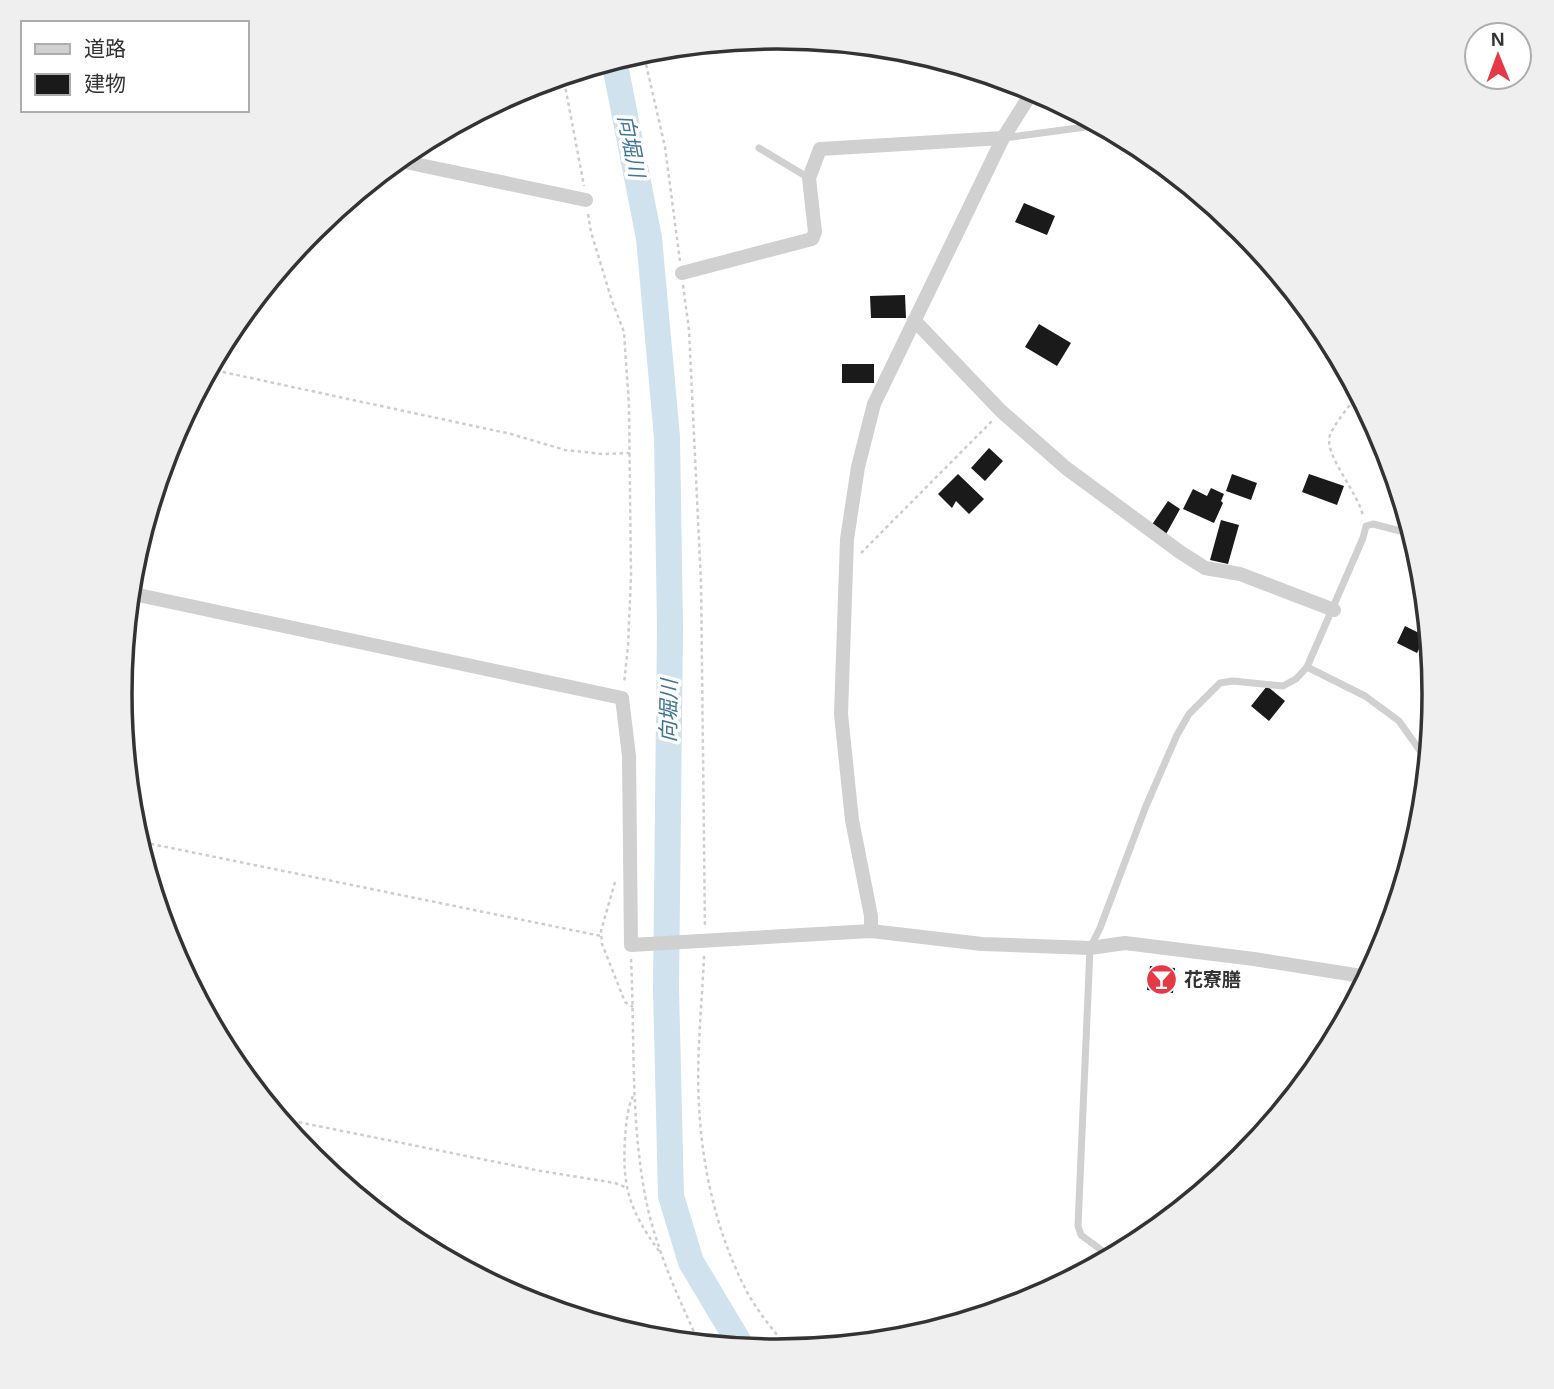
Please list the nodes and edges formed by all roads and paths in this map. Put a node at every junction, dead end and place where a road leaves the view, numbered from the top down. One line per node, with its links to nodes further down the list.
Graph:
1 (646, 62): 10 (path)
2 (565, 85): 9 (path)
3 (1027, 100): 5 (street)
4 (1084, 127): 5 (lane)
5 (1003, 138): 8 (street); 11 (street)
6 (759, 148): 8 (lane)
7 (411, 163): 9 (street)
8 (809, 178): 10 (street)
9 (586, 200): 15 (path)
10 (682, 273): 28 (path)
11 (914, 320): 14 (street); 18 (street)
12 (219, 371): 15 (path)
13 (1353, 403): 16 (path)
14 (1001, 411): 18 (path); 20 (street)
15 (630, 453): 22 (path)
16 (1366, 526): 17 (lane); 20 (lane)
17 (1402, 531)
18 (846, 568): 26 (street)
19 (140, 595): 22 (street)
20 (1334, 610): 21 (lane)
21 (1307, 667): 23 (lane); 30 (lane)
22 (622, 698): 29 (street)
23 (1420, 750)
24 (149, 843): 27 (path)
25 (616, 880): 27 (path)
26 (871, 931): 28 (street); 30 (street)
27 (601, 936): 32 (path)
28 (700, 941): 29 (street); 39 (path)
29 (635, 944): 32 (path)
30 (1090, 948): 31 (street); 36 (lane)
31 (1358, 975)
32 (634, 1007): 33 (path)
33 (634, 1096): 35 (path); 37 (path)
34 (293, 1121): 35 (path)
35 (625, 1187): 37 (path)
36 (1104, 1252)
37 (661, 1254): 38 (path)
38 (696, 1334)
39 (782, 1340)

